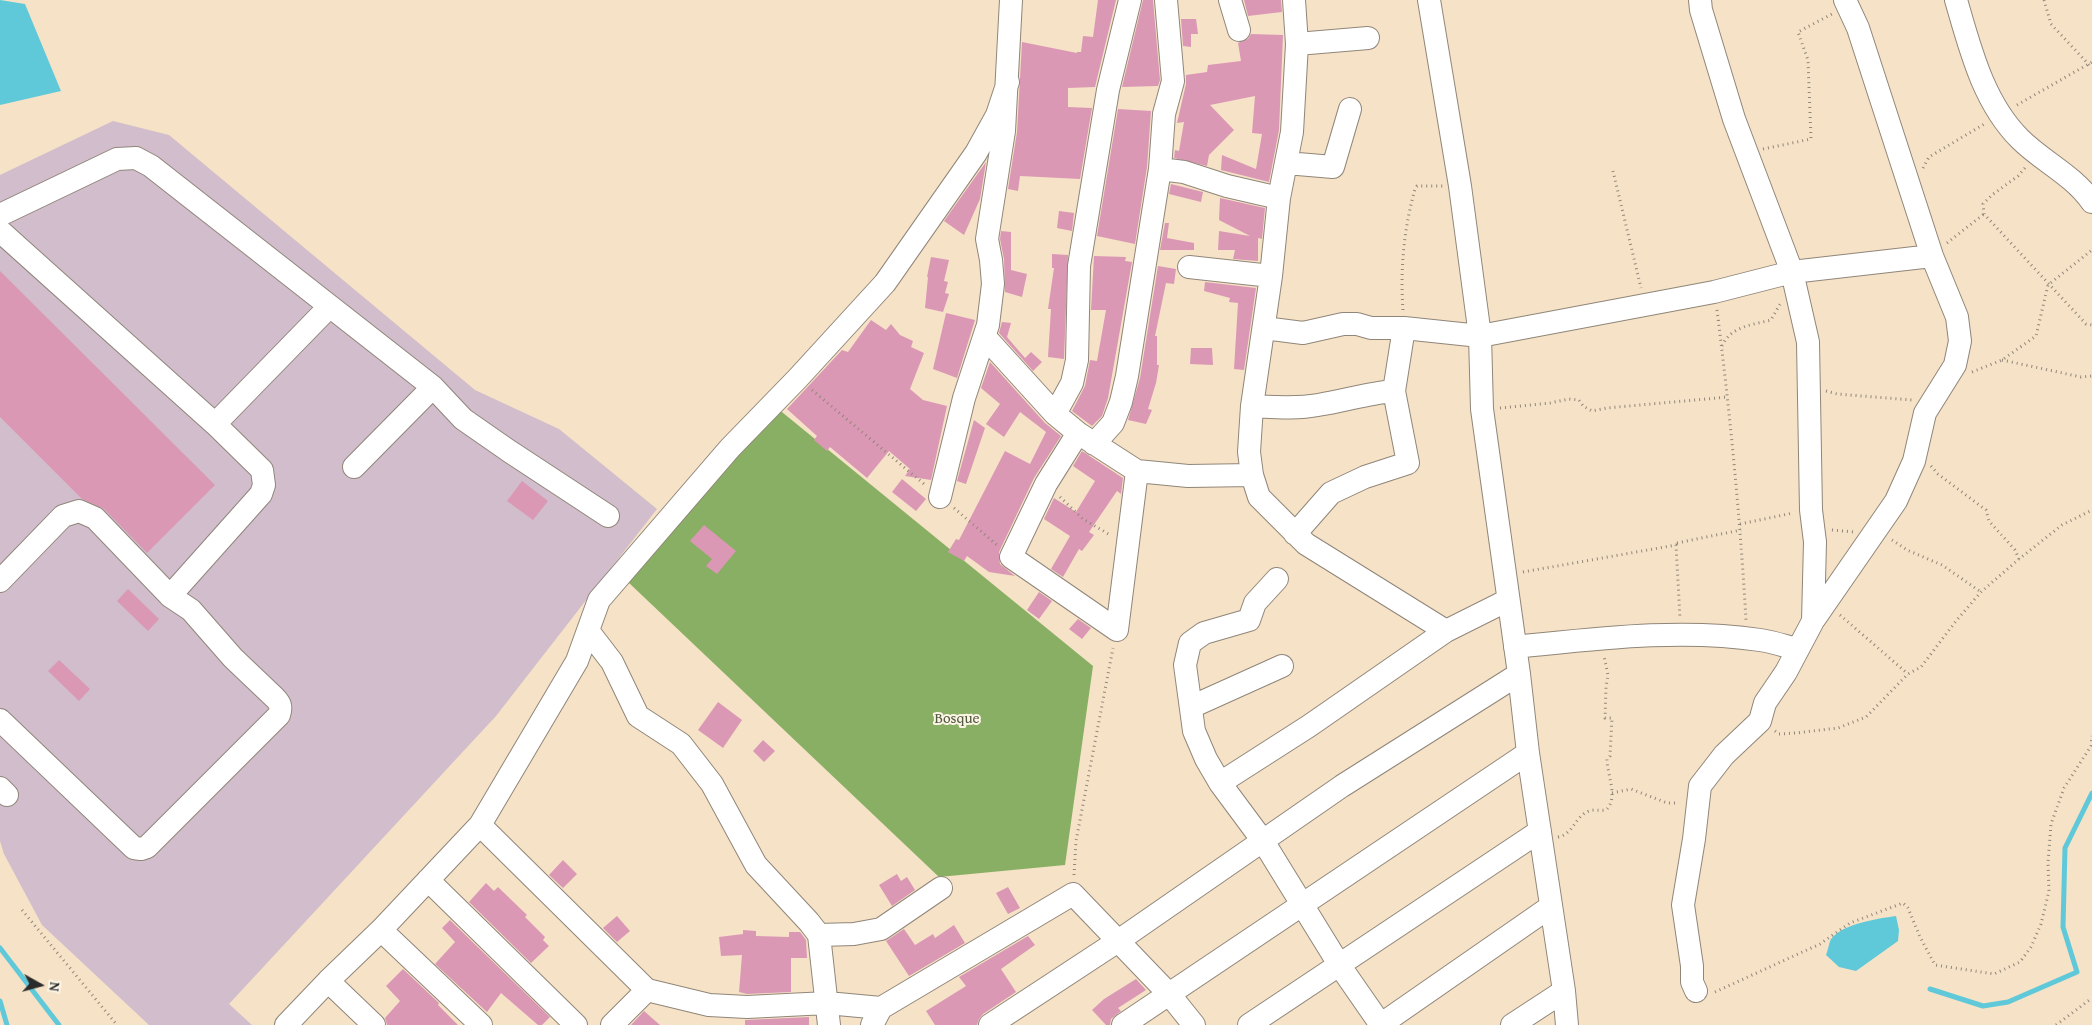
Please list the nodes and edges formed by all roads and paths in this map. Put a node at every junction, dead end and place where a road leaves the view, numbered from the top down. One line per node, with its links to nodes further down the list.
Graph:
1 (1011, 0): 15 (street)
2 (1130, 0): 54 (street)
3 (1166, 0): 20 (street)
4 (1230, 0): 11 (street)
5 (1294, 0): 13 (street)
6 (1429, 0): 22 (street)
7 (1700, 0): 17 (street)
8 (1956, 0): 18 (street)
9 (2044, 0): 14 (path)
10 (1847, 3): 17 (path); 29 (street)
11 (1239, 30)
12 (1368, 38): 13 (street)
13 (1297, 44): 19 (street)
14 (2092, 68)
15 (1008, 82): 41 (street); 46 (street)
16 (1350, 109): 19 (street)
17 (1747, 152): 32 (street)
18 (2044, 158): 24 (street); 25 (path)
19 (1286, 163): 23 (street)
20 (1160, 169): 23 (street); 56 (street)
21 (1613, 171): 35 (path)
22 (1460, 186): 39 (path); 40 (street)
23 (1279, 198): 31 (street)
24 (2092, 202)
25 (1984, 214): 29 (path); 33 (path)
26 (0, 215): 36 (street)
27 (0, 231): 55 (street)
28 (2092, 250): 33 (path)
29 (1932, 256): 32 (street); 51 (street)
30 (1189, 267): 31 (street)
31 (1271, 276): 38 (street)
32 (1793, 276): 34 (street); 42 (path); 48 (street)
33 (2048, 285): 37 (path); 43 (path)
34 (1714, 292): 35 (street); 42 (path)
35 (1645, 305): 40 (street)
36 (329, 307): 47 (street); 55 (street)
37 (2092, 325)
38 (1264, 328): 39 (street); 52 (street)
39 (1404, 328): 40 (street); 49 (street)
40 (1480, 336): 53 (street)
41 (985, 337): 54 (street); 62 (street)
42 (1722, 348): 50 (path)
43 (2002, 360): 44 (path); 45 (path)
44 (1968, 374)
45 (2092, 376)
46 (798, 378): 62 (path); 83 (street)
47 (433, 387): 58 (street); 64 (street)
48 (1810, 387): 51 (path); 65 (street)
49 (1394, 391): 52 (street); 69 (street)
50 (1728, 397): 53 (path); 66 (path)
51 (1932, 402): 57 (street)
52 (1252, 406): 60 (street)
53 (1482, 409): 74 (street)
54 (1055, 414): 56 (street)
55 (215, 424): 78 (street)
56 (1086, 438): 59 (street); 61 (street)
57 (1916, 452): 68 (street); 73 (path)
58 (354, 467)
59 (1137, 471): 60 (street); 70 (street)
60 (1252, 475): 69 (street)
61 (1046, 484): 70 (path); 72 (street)
62 (940, 497): 72 (path)
63 (2092, 510): 73 (path)
64 (608, 516)
65 (1812, 520): 66 (path); 68 (path); 80 (street)
66 (1740, 524): 67 (path)
67 (1741, 530): 71 (path); 86 (path)
68 (1875, 532): 77 (path); 80 (street)
69 (1295, 534): 82 (street)
70 (1129, 542): 81 (street)
71 (1677, 543)
72 (1011, 557): 81 (street)
73 (2019, 559): 77 (path)
74 (1505, 575): 79 (street); 84 (path)
75 (1277, 579): 92 (street)
76 (0, 580): 78 (street)
77 (1981, 592): 91 (path)
78 (170, 596): 93 (street)
79 (1508, 600): 82 (street); 87 (street)
80 (1820, 612): 88 (street); 91 (path)
81 (1117, 630): 105 (path)
82 (1446, 631): 97 (street)
83 (589, 632): 100 (street); 110 (street)
84 (1681, 636): 85 (street); 86 (street)
85 (1603, 638): 87 (street); 99 (path)
86 (1747, 639): 88 (street)
87 (1515, 647): 90 (street)
88 (1797, 649): 94 (street)
89 (1282, 666): 92 (street)
90 (1519, 674): 96 (street); 102 (street)
91 (1908, 674): 94 (path)
92 (1191, 707): 97 (street)
93 (0, 720)
94 (1760, 721): 98 (street)
95 (2092, 736): 116 (path)
96 (1528, 754): 101 (street); 106 (street)
97 (1220, 783): 102 (street)
98 (1700, 786): 99 (path); 116 (street)
99 (1612, 793): 101 (path)
100 (480, 825): 103 (street); 114 (street)
101 (1541, 835): 107 (street); 112 (street)
102 (1263, 841): 106 (street); 111 (street)
103 (428, 880): 109 (street); 125 (street)
104 (940, 888): 110 (street)
105 (1073, 894): 111 (street); 120 (street)
106 (1303, 903): 112 (street); 117 (street)
107 (1550, 907): 115 (street); 131 (street)
108 (22, 910): 121 (path)
109 (380, 930): 113 (street); 124 (street)
110 (820, 935): 119 (street)
111 (1118, 941): 117 (street); 127 (street)
112 (1340, 966): 130 (street); 131 (street)
113 (328, 981): 122 (street); 123 (street)
114 (647, 990): 119 (street); 126 (street)
115 (1564, 991): 132 (street); 133 (street)
116 (1696, 991)
117 (1169, 994): 128 (street); 129 (street)
118 (2092, 998): 134 (path)
119 (828, 1014): 120 (street)
120 (876, 1016)
121 (117, 1025)
122 (286, 1025)
123 (374, 1025)
124 (481, 1025)
125 (576, 1025)
126 (612, 1025)
127 (990, 1025)
128 (1123, 1025)
129 (1194, 1025)
130 (1249, 1025)
131 (1380, 1025)
132 (1512, 1025)
133 (1567, 1025)
134 (2056, 1025)

